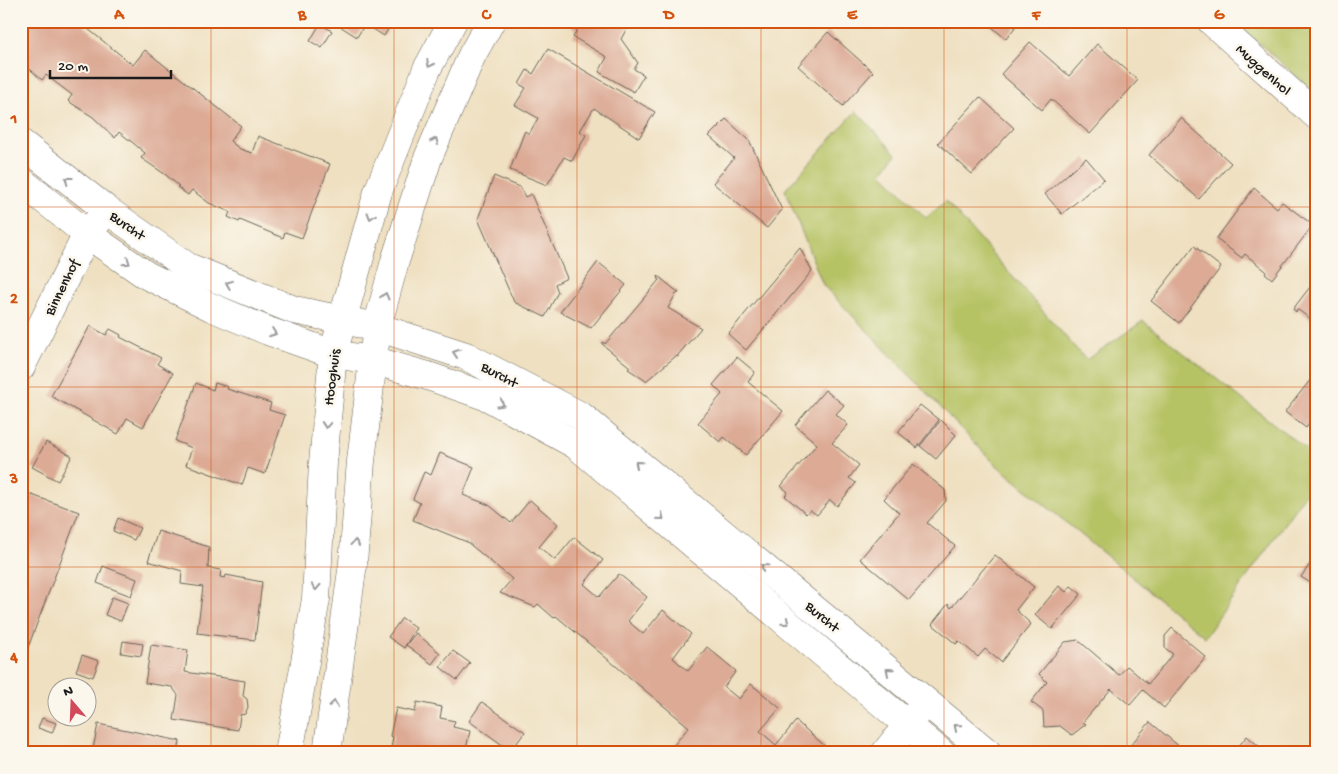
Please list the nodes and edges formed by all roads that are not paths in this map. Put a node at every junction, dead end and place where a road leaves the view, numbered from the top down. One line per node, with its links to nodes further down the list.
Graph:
1 (453, 21): 9 (street, Hooghuis, one-way to 9)
2 (491, 21): 10 (street, one-way to 2)
3 (1211, 21): 4 (street, Muggenhol)
4 (1317, 116)
5 (21, 143): 7 (street, Burcht, one-way to 5)
6 (21, 182): 8 (street, Burcht)
7 (107, 210): 8 (street, Binnenhof); 9 (street, Burcht, one-way to 7)
8 (87, 234): 11 (street, Burcht, one-way to 11); 13 (street, Binnenhof)
9 (342, 318): 10 (street, Burcht); 11 (street, Hooghuis)
10 (377, 327): 12 (street); 14 (street, Burcht, one-way to 10)
11 (333, 354): 12 (street, Burcht); 16 (street, Hooghuis, one-way to 16)
12 (372, 360): 15 (street, Burcht, one-way to 15); 17 (street, one-way to 12)
13 (21, 367)
14 (927, 702): 15 (street); 20 (street, Burcht, one-way to 14)
15 (907, 725): 18 (street); 19 (street, Burcht)
16 (289, 753)
17 (327, 753)
18 (885, 753)
19 (941, 753)
20 (988, 753)

